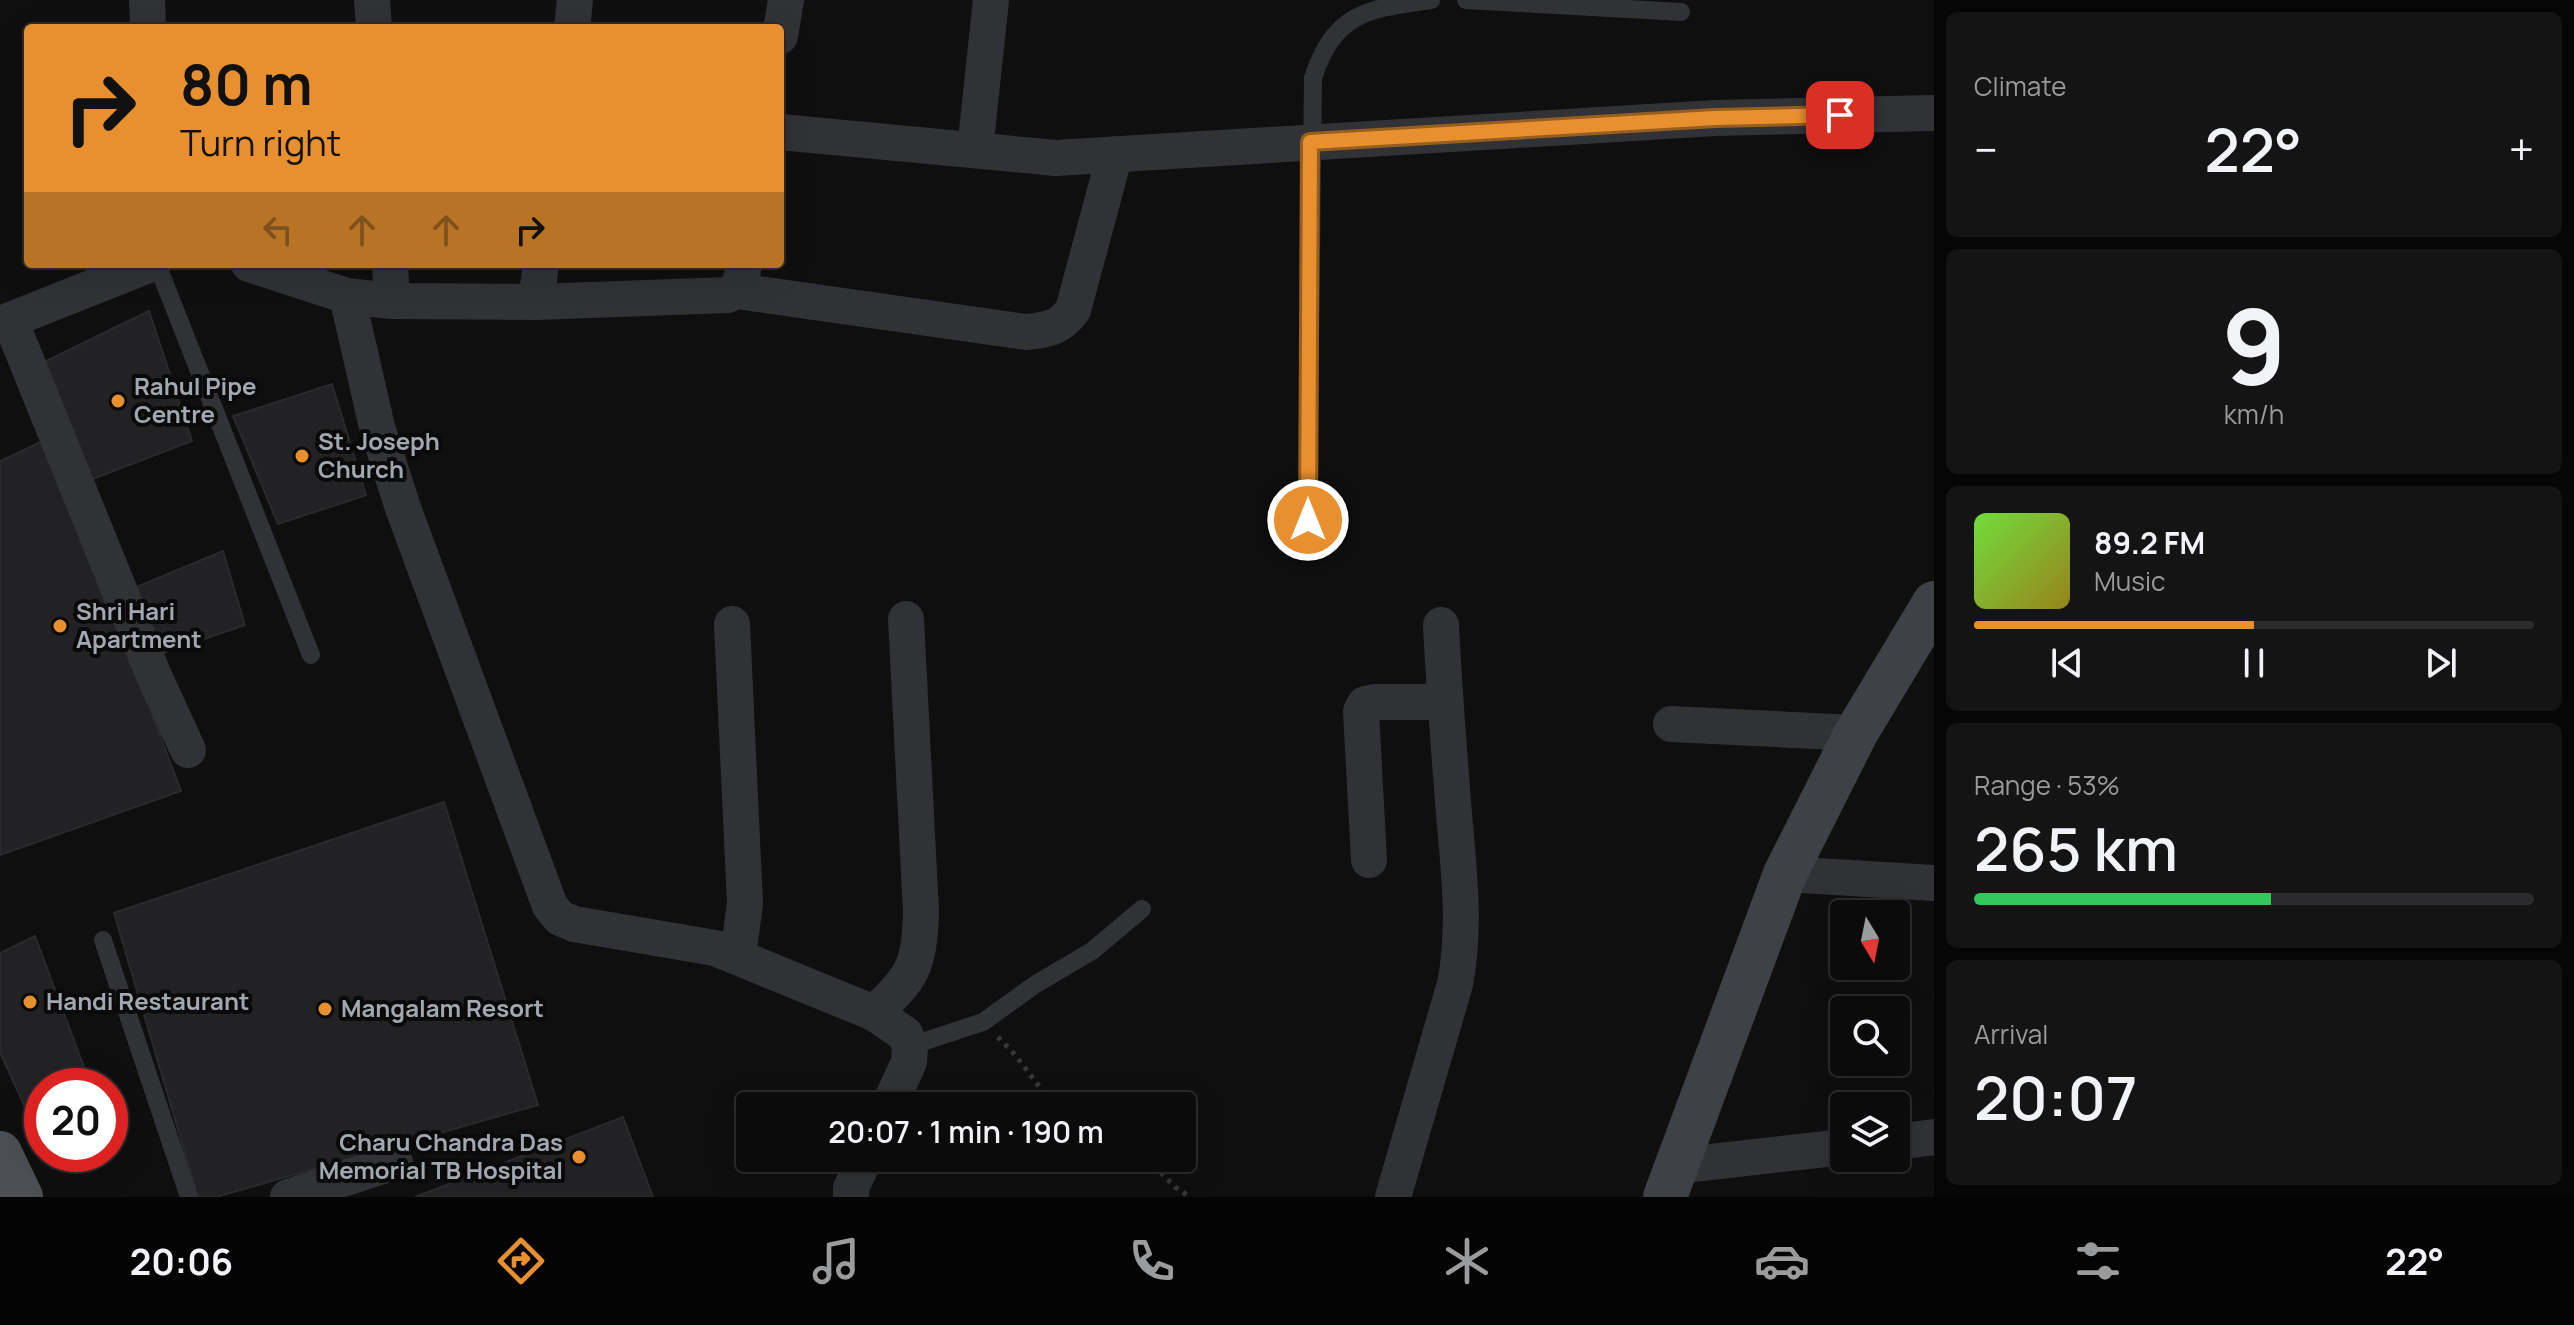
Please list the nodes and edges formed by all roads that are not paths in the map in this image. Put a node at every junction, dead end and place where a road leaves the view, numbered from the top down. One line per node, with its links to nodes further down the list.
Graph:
1 (147, 0): 9 (street)
2 (372, 0): 10 (street)
3 (575, 0): 11 (street)
4 (786, 0): 12 (street)
5 (991, 0): 16 (street)
6 (1431, 0): 15 (lane)
7 (1466, 0): 8 (lane)
8 (1681, 12)
9 (148, 24)
10 (374, 24)
11 (572, 24)
12 (782, 24)
13 (1934, 113): 15 (street)
14 (784, 132): 16 (street)
15 (1310, 142): 17 (street); 28 (lane)
16 (975, 150): 17 (street)
17 (1115, 154): 23 (street)
18 (144, 268): 27 (street)
19 (156, 268): 33 (lane)
20 (261, 268): 24 (street)
21 (390, 268): 25 (street)
22 (540, 268): 26 (street)
23 (740, 277): 26 (street)
24 (347, 296): 25 (street); 43 (street)
25 (392, 301): 26 (street)
26 (536, 302)
27 (5, 322): 37 (street)
28 (1308, 520)
29 (1934, 603): 36 (street)
30 (906, 619): 44 (street)
31 (732, 624): 43 (street)
32 (1441, 625): 34 (street)
33 (311, 655)
34 (1445, 702): 38 (street); 58 (street)
35 (1671, 724): 36 (street)
36 (1856, 733): 39 (street)
37 (188, 750)
38 (1369, 860)
39 (1785, 874): 40 (street); 53 (street)
40 (1934, 883)
41 (1142, 909): 45 (lane)
42 (103, 940): 55 (lane)
43 (738, 955): 44 (street)
44 (874, 1013): 45 (street)
45 (910, 1046): 46 (street)
46 (895, 1092)
47 (1934, 1137): 48 (street)
48 (1910, 1140)
49 (1830, 1150): 53 (street)
50 (0, 1153): 54 (main road)
51 (395, 1162): 56 (street)
52 (858, 1172): 57 (street)
53 (1670, 1181)
54 (21, 1197)
55 (189, 1197)
56 (288, 1197)
57 (848, 1197)
58 (1393, 1197)

